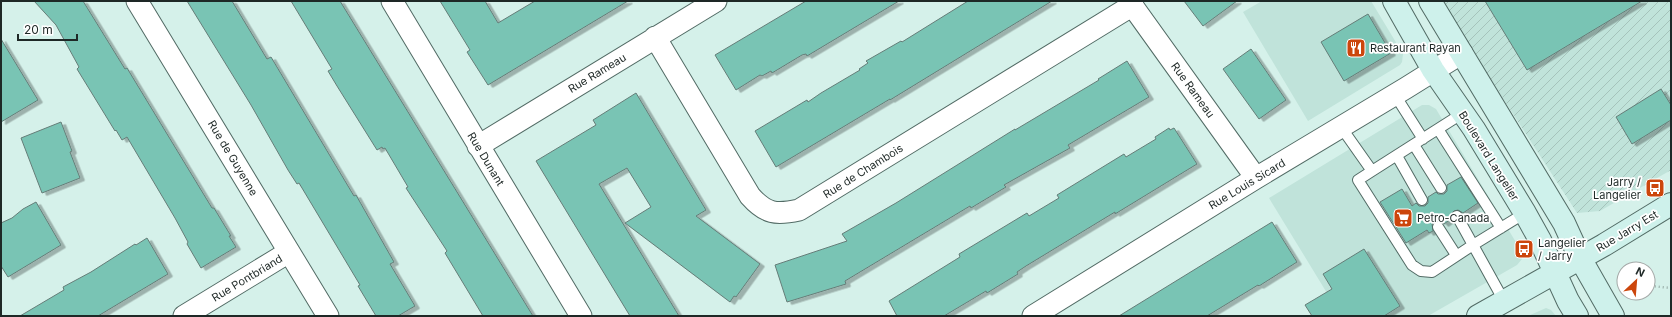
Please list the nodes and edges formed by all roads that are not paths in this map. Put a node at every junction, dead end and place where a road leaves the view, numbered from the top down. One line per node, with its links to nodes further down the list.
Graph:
1 (137, 1): 28 (street, Rue de Guyenne)
2 (392, 1): 16 (street, Rue Dunant)
3 (716, 1): 7 (street, Rue Rameau)
4 (1394, 1): 9 (main road, Boulevard Langelier)
5 (1430, 1): 8 (main road)
6 (1131, 3): 7 (street, Rue de Chambois); 19 (street, Rue Rameau)
7 (655, 37): 16 (street, Rue Rameau)
8 (1462, 53): 9 (street, Rue Louis Sicard); 30 (main road)
9 (1433, 70): 10 (street, Rue Louis Sicard); 11 (main road, Boulevard Langelier)
10 (1394, 95): 12 (street, Rue Louis Sicard); 14 (lane)
11 (1463, 113): 13 (lane); 23 (main road, Boulevard Langelier)
12 (1341, 127): 18 (lane); 19 (street, Rue Louis Sicard)
13 (1438, 129): 14 (lane); 26 (lane)
14 (1423, 138): 15 (lane)
15 (1414, 145): 17 (lane); 20 (lane)
16 (478, 146): 35 (street, Rue Dunant)
17 (1396, 156): 18 (lane); 21 (lane)
18 (1372, 171): 29 (lane)
19 (1256, 178): 36 (street, Rue Louis Sicard)
20 (1441, 188)
21 (1422, 200)
22 (1671, 204): 30 (main road, Rue Jarry Est)
23 (1525, 214): 26 (lane); 31 (main road, Boulevard Langelier)
24 (1457, 216): 27 (lane)
25 (1438, 228): 29 (lane)
26 (1501, 228): 27 (lane)
27 (1473, 245): 29 (lane); 32 (lane)
28 (289, 252): 33 (street, Rue Pontbriand); 34 (street, Rue de Guyenne)
29 (1456, 255)
30 (1580, 258): 31 (main road, Rue Jarry Est); 39 (main road)
31 (1555, 273): 32 (main road, Rue Jarry Est); 38 (main road, Boulevard Langelier)
32 (1504, 301): 37 (main road, Rue Jarry Est)
33 (184, 316)
34 (328, 316)
35 (581, 316)
36 (1033, 316)
37 (1478, 316)
38 (1577, 316)
39 (1613, 316)

